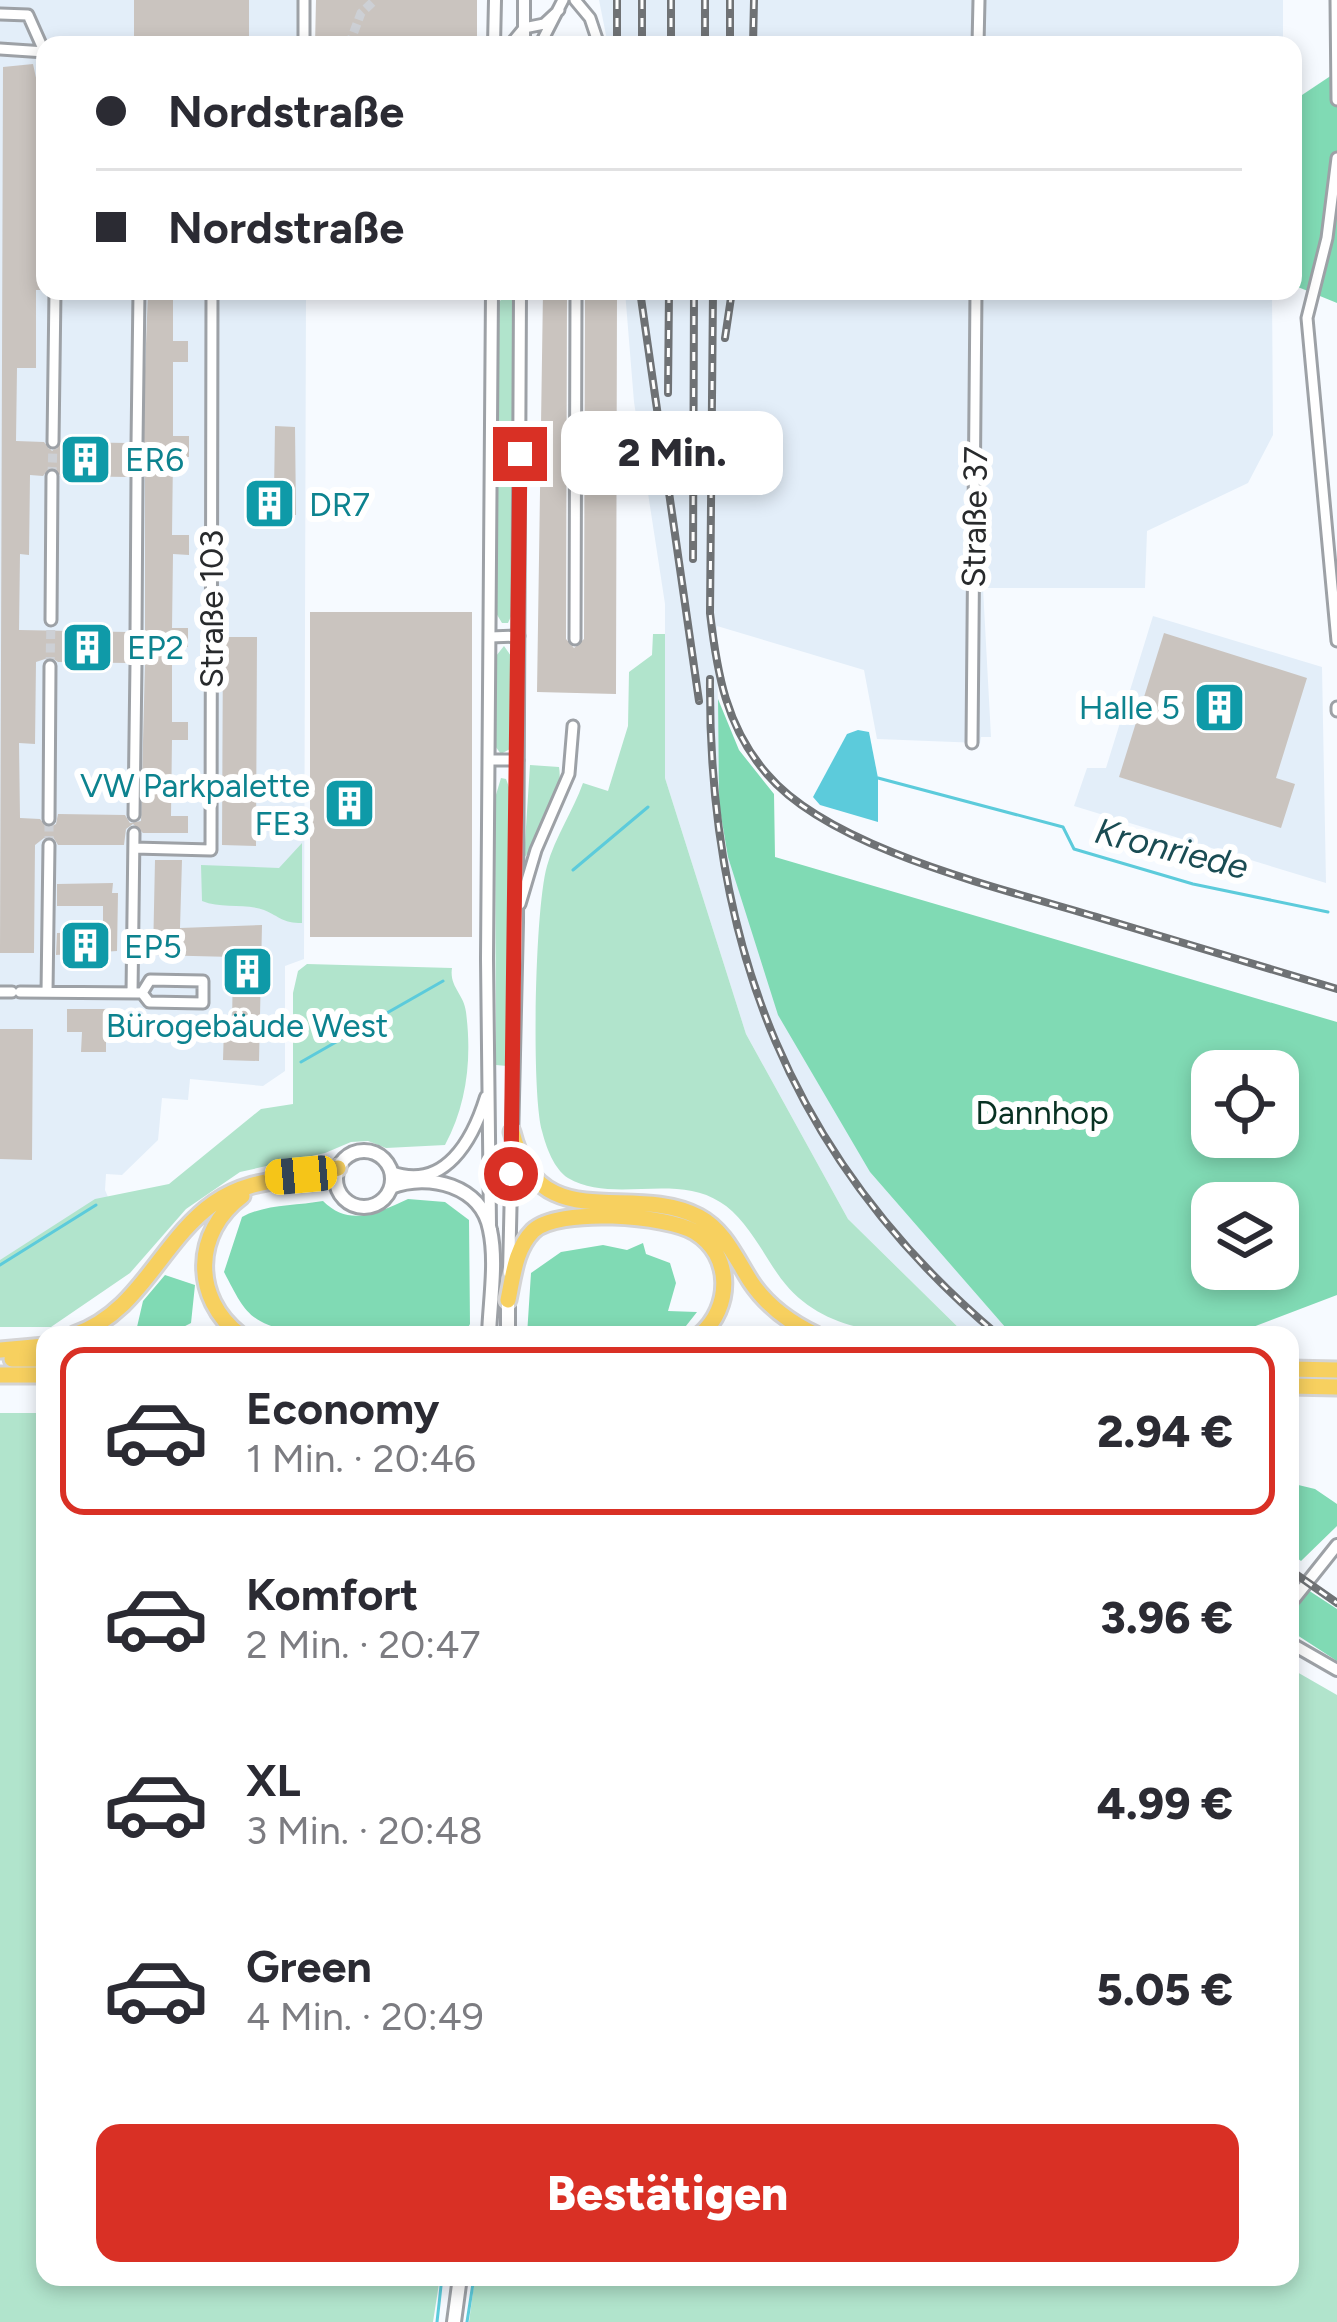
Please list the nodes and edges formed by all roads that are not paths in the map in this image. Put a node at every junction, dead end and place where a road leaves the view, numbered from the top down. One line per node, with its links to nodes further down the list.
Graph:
1 (304, 0): 11 (street)
2 (495, 0): 12 (street)
3 (524, 0): 9 (street)
4 (575, 0): 16 (street)
5 (979, 0): 17 (street)
6 (1336, 0): 20 (street)
7 (561, 6): 9 (street); 15 (street)
8 (0, 14): 10 (street)
9 (524, 28): 13 (street); 14 (street)
10 (39, 36)
11 (304, 36)
12 (494, 36)
13 (517, 36)
14 (524, 36)
15 (546, 36)
16 (596, 36)
17 (978, 36)
18 (0, 50): 19 (street)
19 (36, 51)
20 (1337, 100)
21 (1337, 158): 38 (street)
22 (55, 300): 29 (street)
23 (139, 300): 30 (street)
24 (212, 300): 49 (street, Straße 103)
25 (492, 300): 36 (street)
26 (520, 300): 35 (street)
27 (576, 300): 37 (street)
28 (976, 300): 42 (street, Straße 37)
29 (53, 442)
30 (137, 443)
31 (52, 476): 33 (street)
32 (137, 477): 34 (street)
33 (51, 620)
34 (136, 632)
35 (519, 636): 36 (street); 44 (street)
36 (490, 637): 43 (street)
37 (575, 639)
38 (1337, 641)
39 (136, 663): 45 (street)
40 (50, 666): 46 (street)
41 (573, 726): 50 (street)
42 (972, 743)
43 (489, 760): 44 (street); 54 (street)
44 (518, 760): 50 (street)
45 (134, 815)
46 (49, 819)
47 (134, 833): 49 (street)
48 (49, 845): 52 (street)
49 (134, 848): 53 (street)
50 (517, 922): 55 (street)
51 (11, 992): 52 (street)
52 (47, 992): 53 (street)
53 (137, 993): 53 (street)
54 (488, 1088): 57 (street); 58 (street)
55 (512, 1132): 59 (street); 65 (highway)
56 (338, 1177): 57 (main road); 57 (main road); 60 (highway); 61 (highway)
57 (391, 1179): 58 (main road)
58 (490, 1228): 62 (main road)
59 (508, 1300): 63 (main road); 64 (highway)
60 (89, 1326)
61 (232, 1326)
62 (490, 1326)
63 (508, 1326)
64 (706, 1326)
65 (802, 1326)
66 (36, 1348): 67 (highway)
67 (0, 1355): 68 (highway)
68 (36, 1358)
69 (1299, 1369): 70 (highway)
70 (1337, 1370)
71 (0, 1375): 72 (highway)
72 (36, 1375)
73 (1299, 1386): 74 (highway)
74 (1337, 1387)
75 (1337, 1545): 76 (street)
76 (1299, 1593)
77 (1299, 1647): 78 (street)
78 (1337, 1670)
79 (459, 2286): 80 (main road)
80 (454, 2322)

